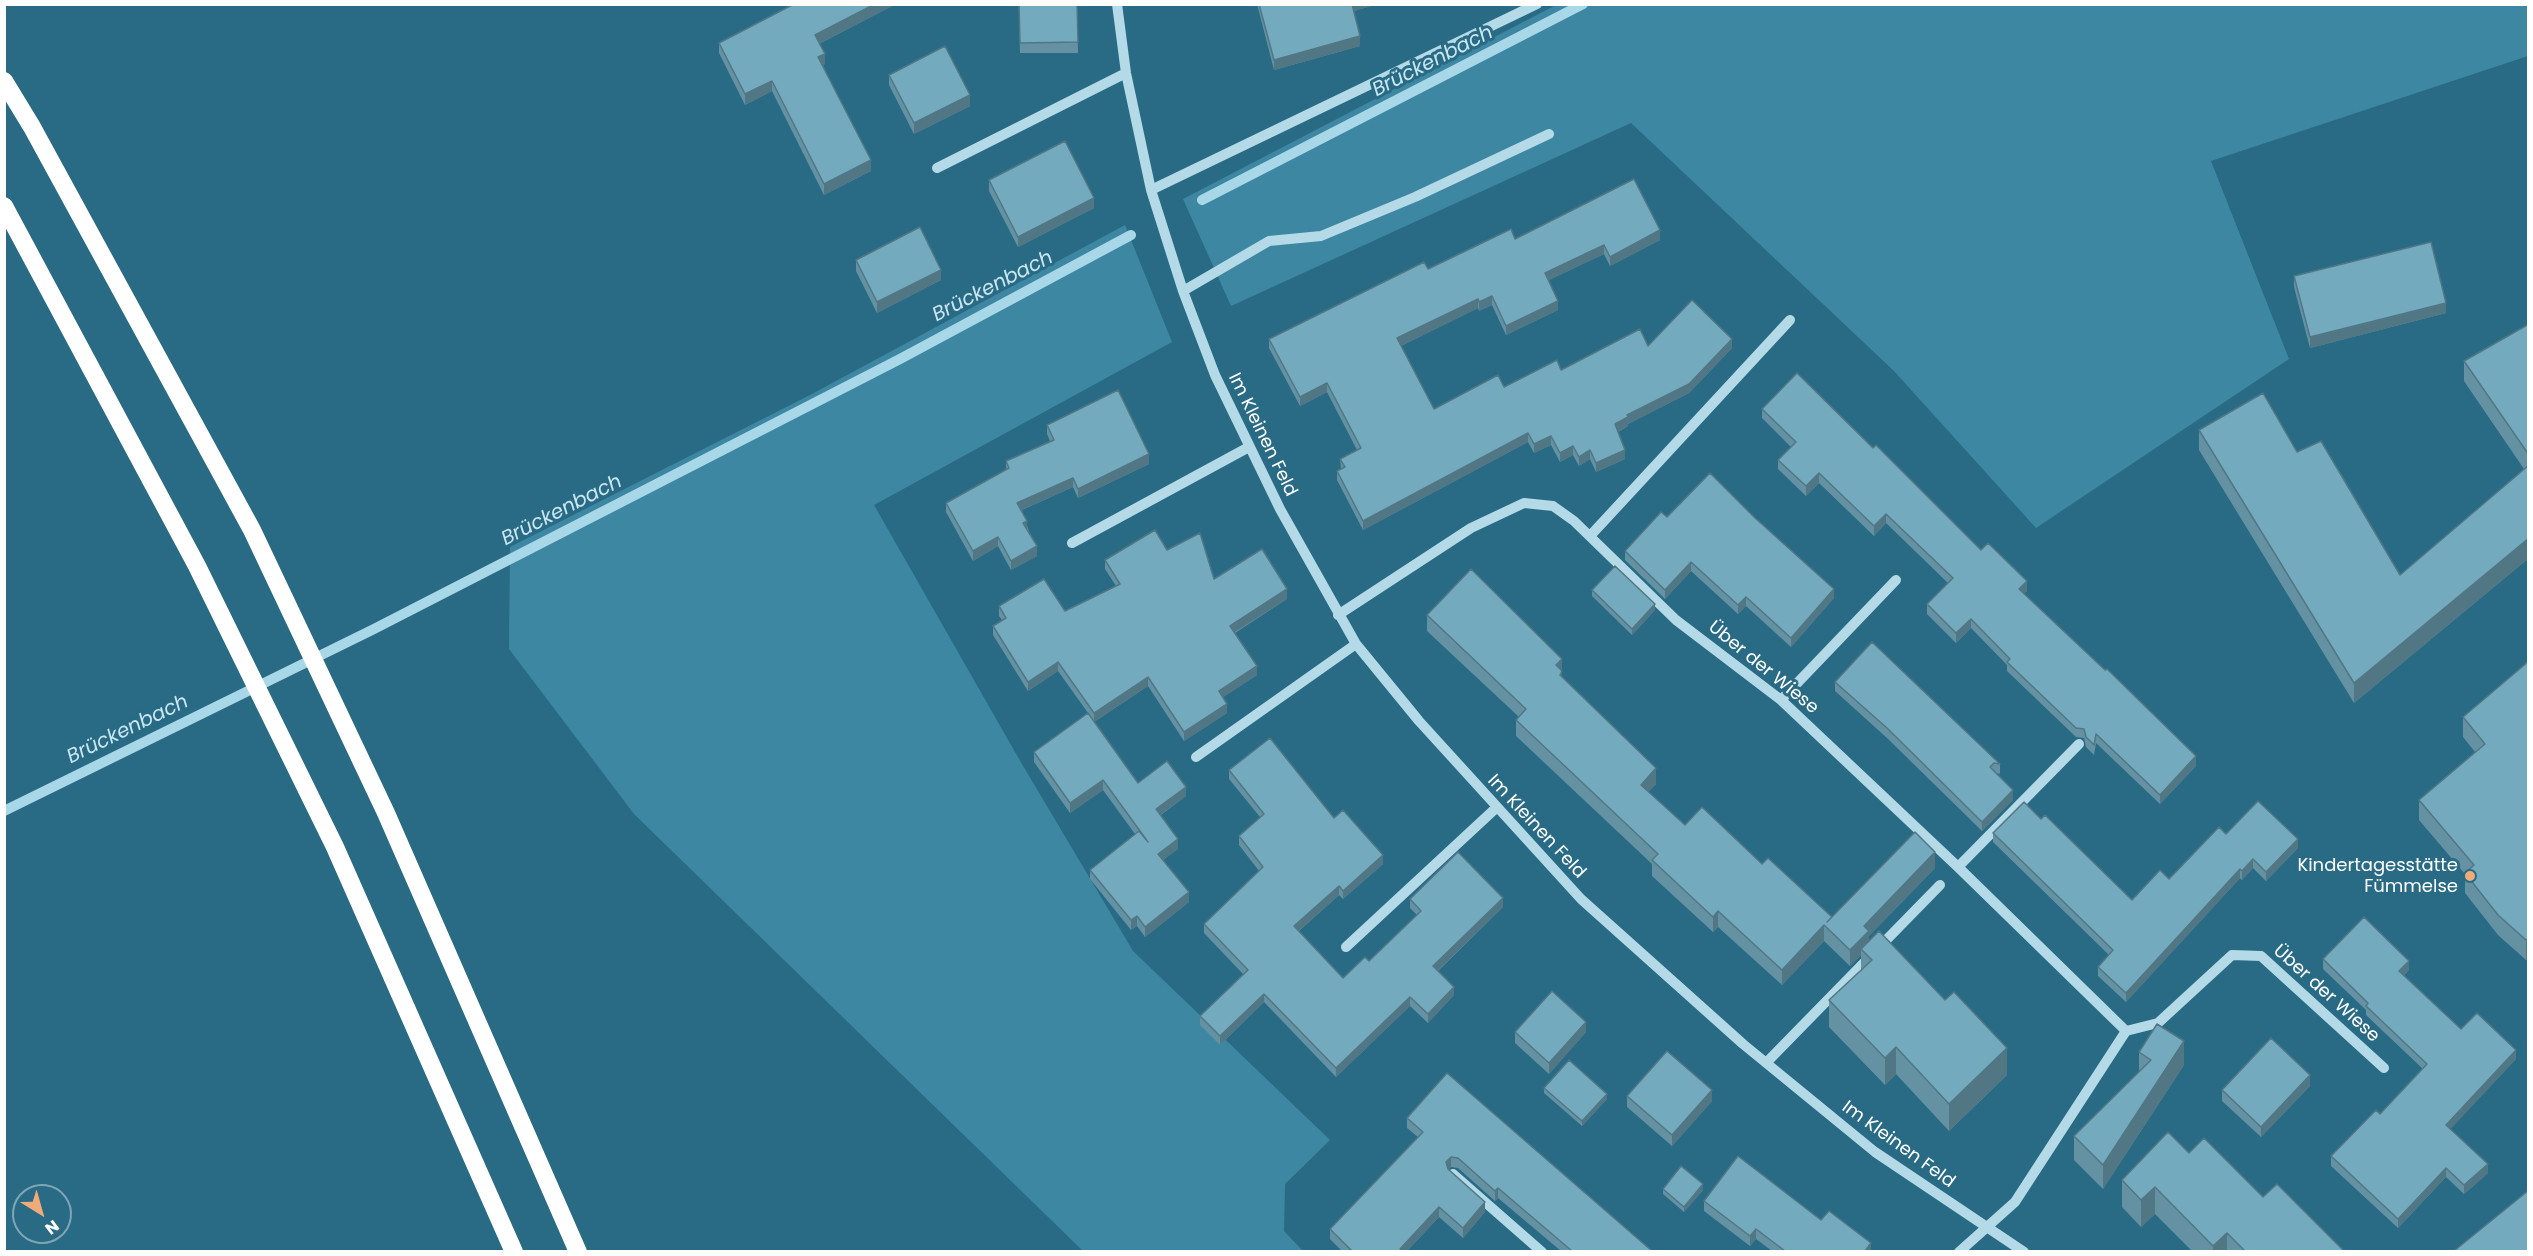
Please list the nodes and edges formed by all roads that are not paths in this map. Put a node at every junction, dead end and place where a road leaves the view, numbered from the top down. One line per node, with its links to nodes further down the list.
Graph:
1 (1117, 4): 3 (street, Im Kleinen Feld)
2 (1537, 4): 7 (street)
3 (1126, 73): 6 (street); 7 (street, Im Kleinen Feld)
4 (4, 81): 30 (highway)
5 (1549, 134): 9 (street)
6 (937, 168)
7 (1150, 190): 9 (street, Im Kleinen Feld)
8 (4, 206): 29 (highway)
9 (1183, 291): 11 (street, Im Kleinen Feld)
10 (1790, 320): 12 (street)
11 (1249, 447): 13 (street); 15 (street, Im Kleinen Feld)
12 (1590, 536): 15 (street, Über der Wiese); 17 (street, Über der Wiese)
13 (1072, 543)
14 (1896, 580): 17 (street)
15 (1338, 615): 16 (street, Im Kleinen Feld)
16 (1356, 644): 19 (street); 20 (street, Im Kleinen Feld)
17 (1781, 700): 21 (street, Über der Wiese)
18 (2079, 744): 21 (street)
19 (1196, 757)
20 (1496, 808): 23 (street); 25 (street, Im Kleinen Feld)
21 (1958, 867): 24 (street, Über der Wiese)
22 (1940, 885): 25 (street)
23 (1346, 946)
24 (2126, 1031): 26 (street, Über der Wiese); 28 (street)
25 (1766, 1063): 28 (street, Im Kleinen Feld)
26 (2384, 1068)
27 (1453, 1174): 31 (street)
28 (1986, 1227): 32 (street); 33 (street, Im Kleinen Feld)
29 (514, 1251)
30 (578, 1251)
31 (1542, 1251)
32 (1959, 1251)
33 (2024, 1251)

